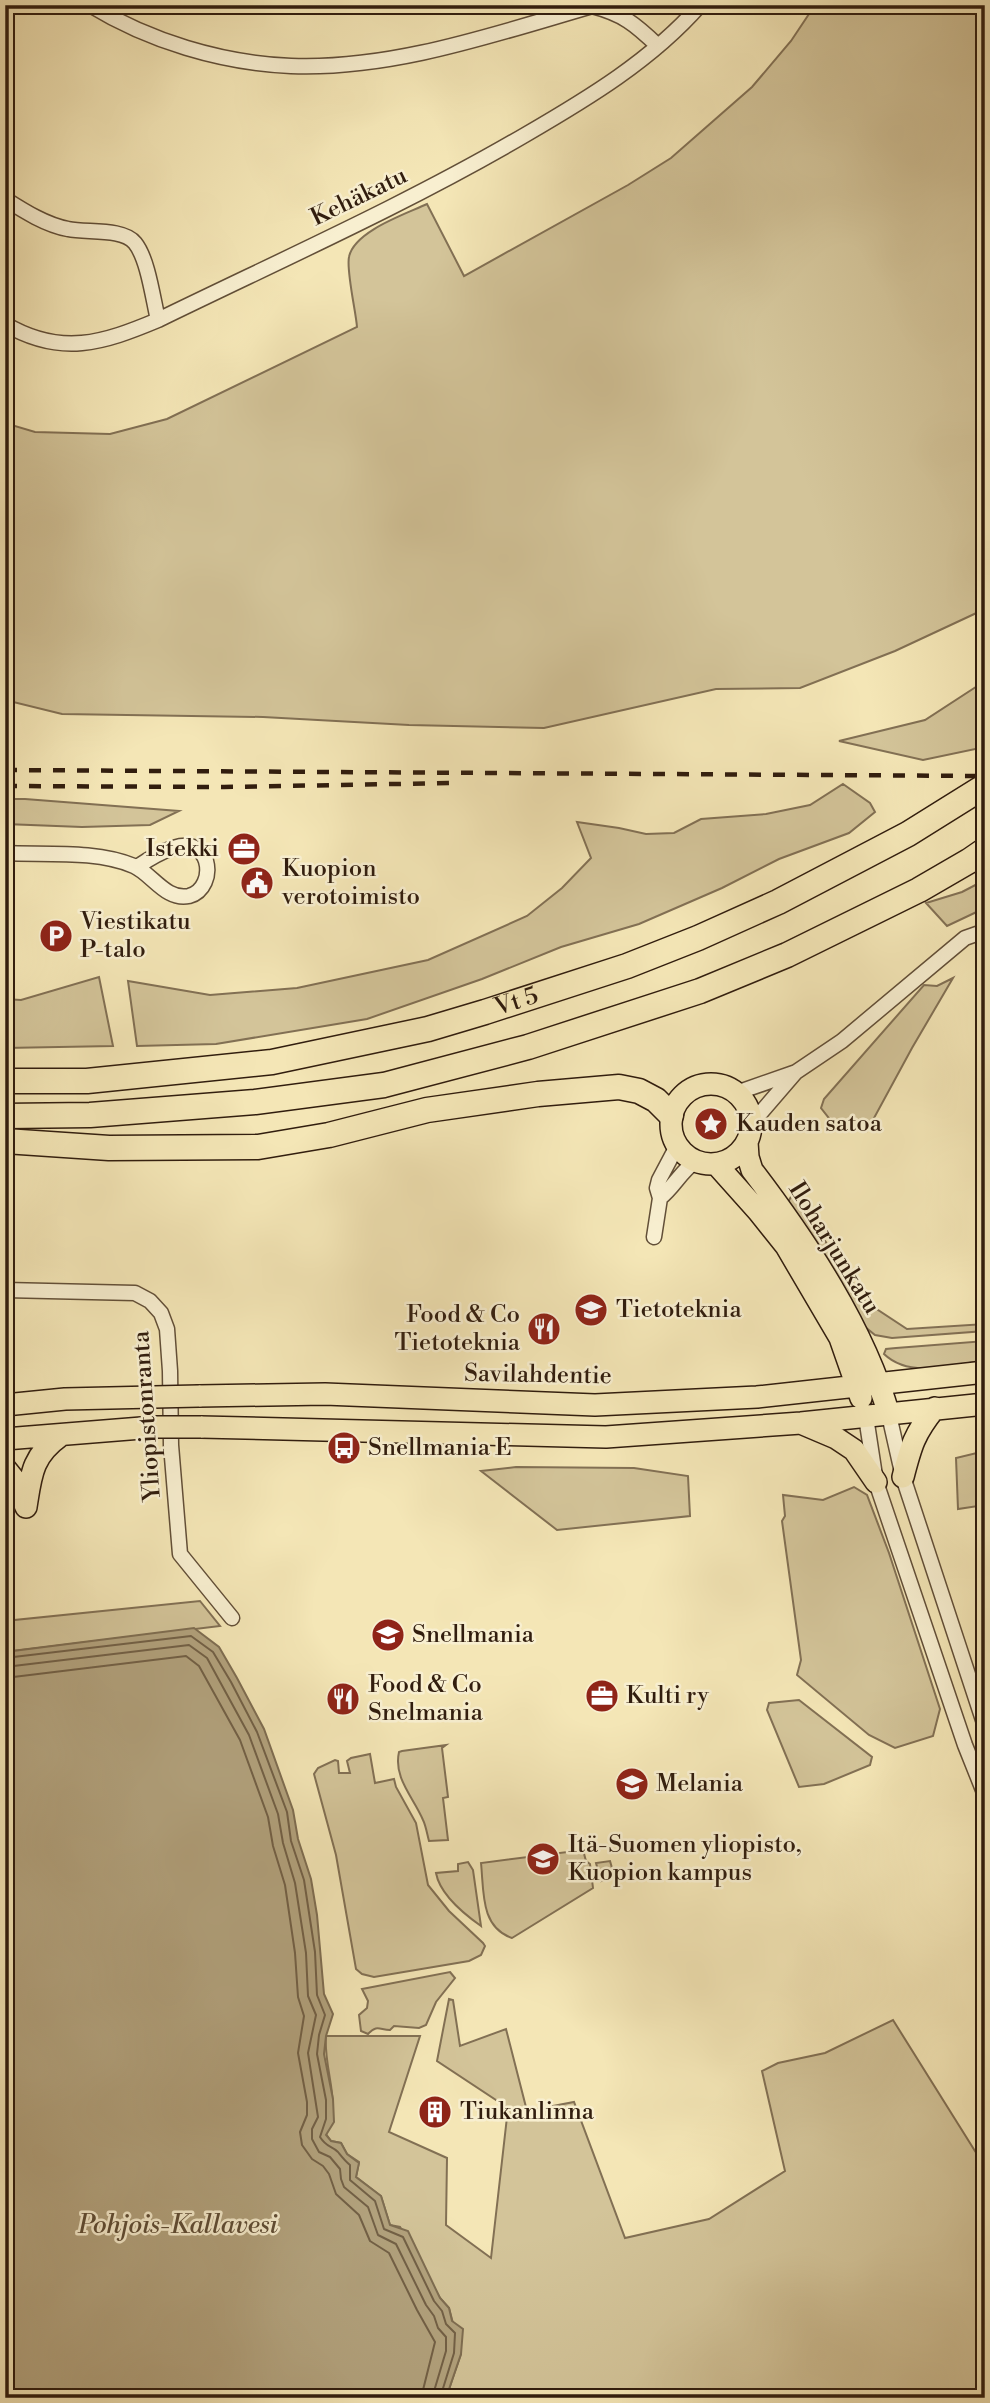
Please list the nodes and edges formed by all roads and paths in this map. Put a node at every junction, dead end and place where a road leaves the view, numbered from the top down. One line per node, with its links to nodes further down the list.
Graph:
1 (90, 5): 3 (street)
2 (700, 5): 3 (street, Kehäkatu)
3 (658, 46): 5 (street, Kehäkatu)
4 (5, 199): 5 (street)
5 (158, 320): 6 (street, Kehäkatu)
6 (5, 324)
7 (978, 789): 13 (highway, Vt 5)
8 (5, 853): 10 (street)
9 (979, 855): 16 (highway, Vt 5)
10 (137, 867): 10 (street)
11 (985, 931): 12 (street)
12 (796, 1072): 14 (street); 17 (street)
13 (5, 1081)
14 (736, 1093): 15 (main road); 17 (main road)
15 (671, 1115): 18 (highway); 19 (main road)
16 (5, 1116)
17 (749, 1133): 20 (main road); 25 (main road, Iloharjunkatu)
18 (5, 1141)
19 (677, 1146): 20 (main road); 21 (street)
20 (706, 1163): 21 (street); 25 (main road, Iloharjunkatu)
21 (660, 1198): 22 (street)
22 (654, 1237)
23 (5, 1290): 37 (street, Yliopistonranta)
24 (985, 1371): 25 (main road, Savilahdentie)
25 (869, 1385): 27 (main road, Savilahdentie, bridge); 29 (main road); 30 (main road)
26 (985, 1404): 28 (main road)
27 (5, 1405)
28 (935, 1408): 29 (main road); 35 (main road)
29 (889, 1415): 30 (main road); 35 (street)
30 (866, 1417): 31 (main road); 36 (street)
31 (801, 1423): 32 (main road, bridge); 36 (main road)
32 (60, 1436): 33 (main road); 34 (main road)
33 (5, 1439)
34 (5, 1468)
35 (903, 1477): 38 (street)
36 (876, 1482): 39 (street)
37 (232, 1618)
38 (985, 1726)
39 (985, 1795)

